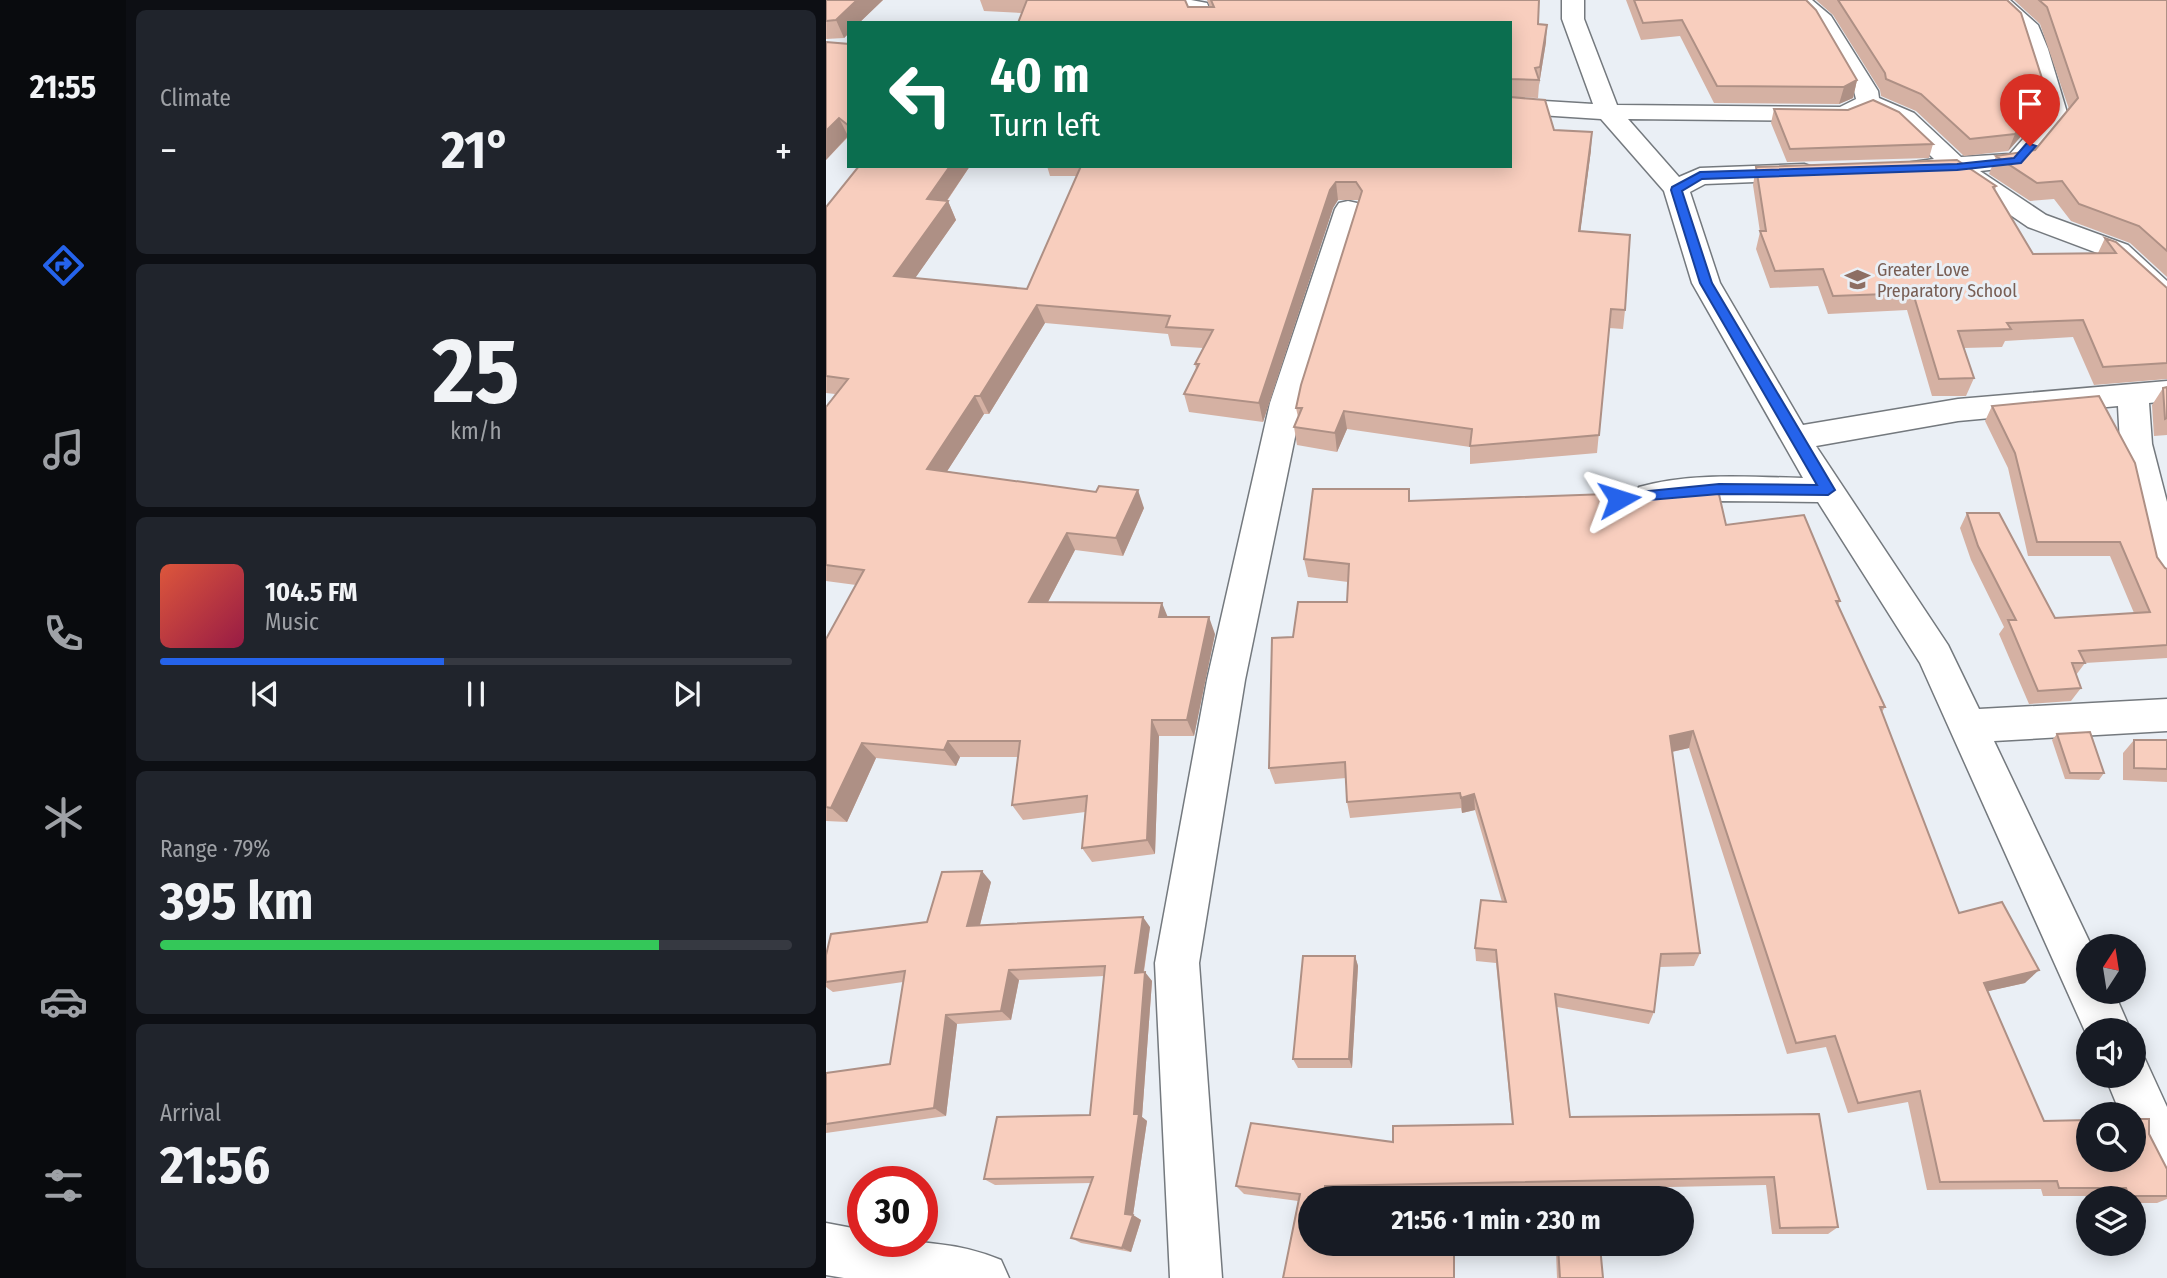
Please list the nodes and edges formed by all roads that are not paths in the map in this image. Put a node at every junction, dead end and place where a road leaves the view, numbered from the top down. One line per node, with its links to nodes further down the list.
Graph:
1 (1158, 0): 5 (street)
2 (1573, 0): 8 (street)
3 (1799, 0): 6 (street)
4 (1997, 0): 9 (street)
5 (1203, 21)
6 (1868, 102): 8 (street); 9 (street)
7 (1512, 106): 8 (street)
8 (1608, 112): 12 (street)
9 (1957, 167): 10 (street); 14 (street)
10 (1892, 169)
11 (1827, 171): 12 (street)
12 (1676, 190): 17 (street)
13 (1348, 209): 28 (street)
14 (2167, 297)
15 (2167, 391): 16 (street)
16 (2133, 394): 17 (street); 20 (street)
17 (1795, 438): 18 (street)
18 (1828, 490): 19 (street); 22 (street)
19 (1619, 499)
20 (2167, 570)
21 (2167, 715): 22 (street)
22 (1969, 726): 23 (street)
23 (2076, 961)
24 (2134, 1088): 25 (street)
25 (2167, 1161)
26 (826, 1249): 27 (street)
27 (983, 1278)
28 (1196, 1278)

